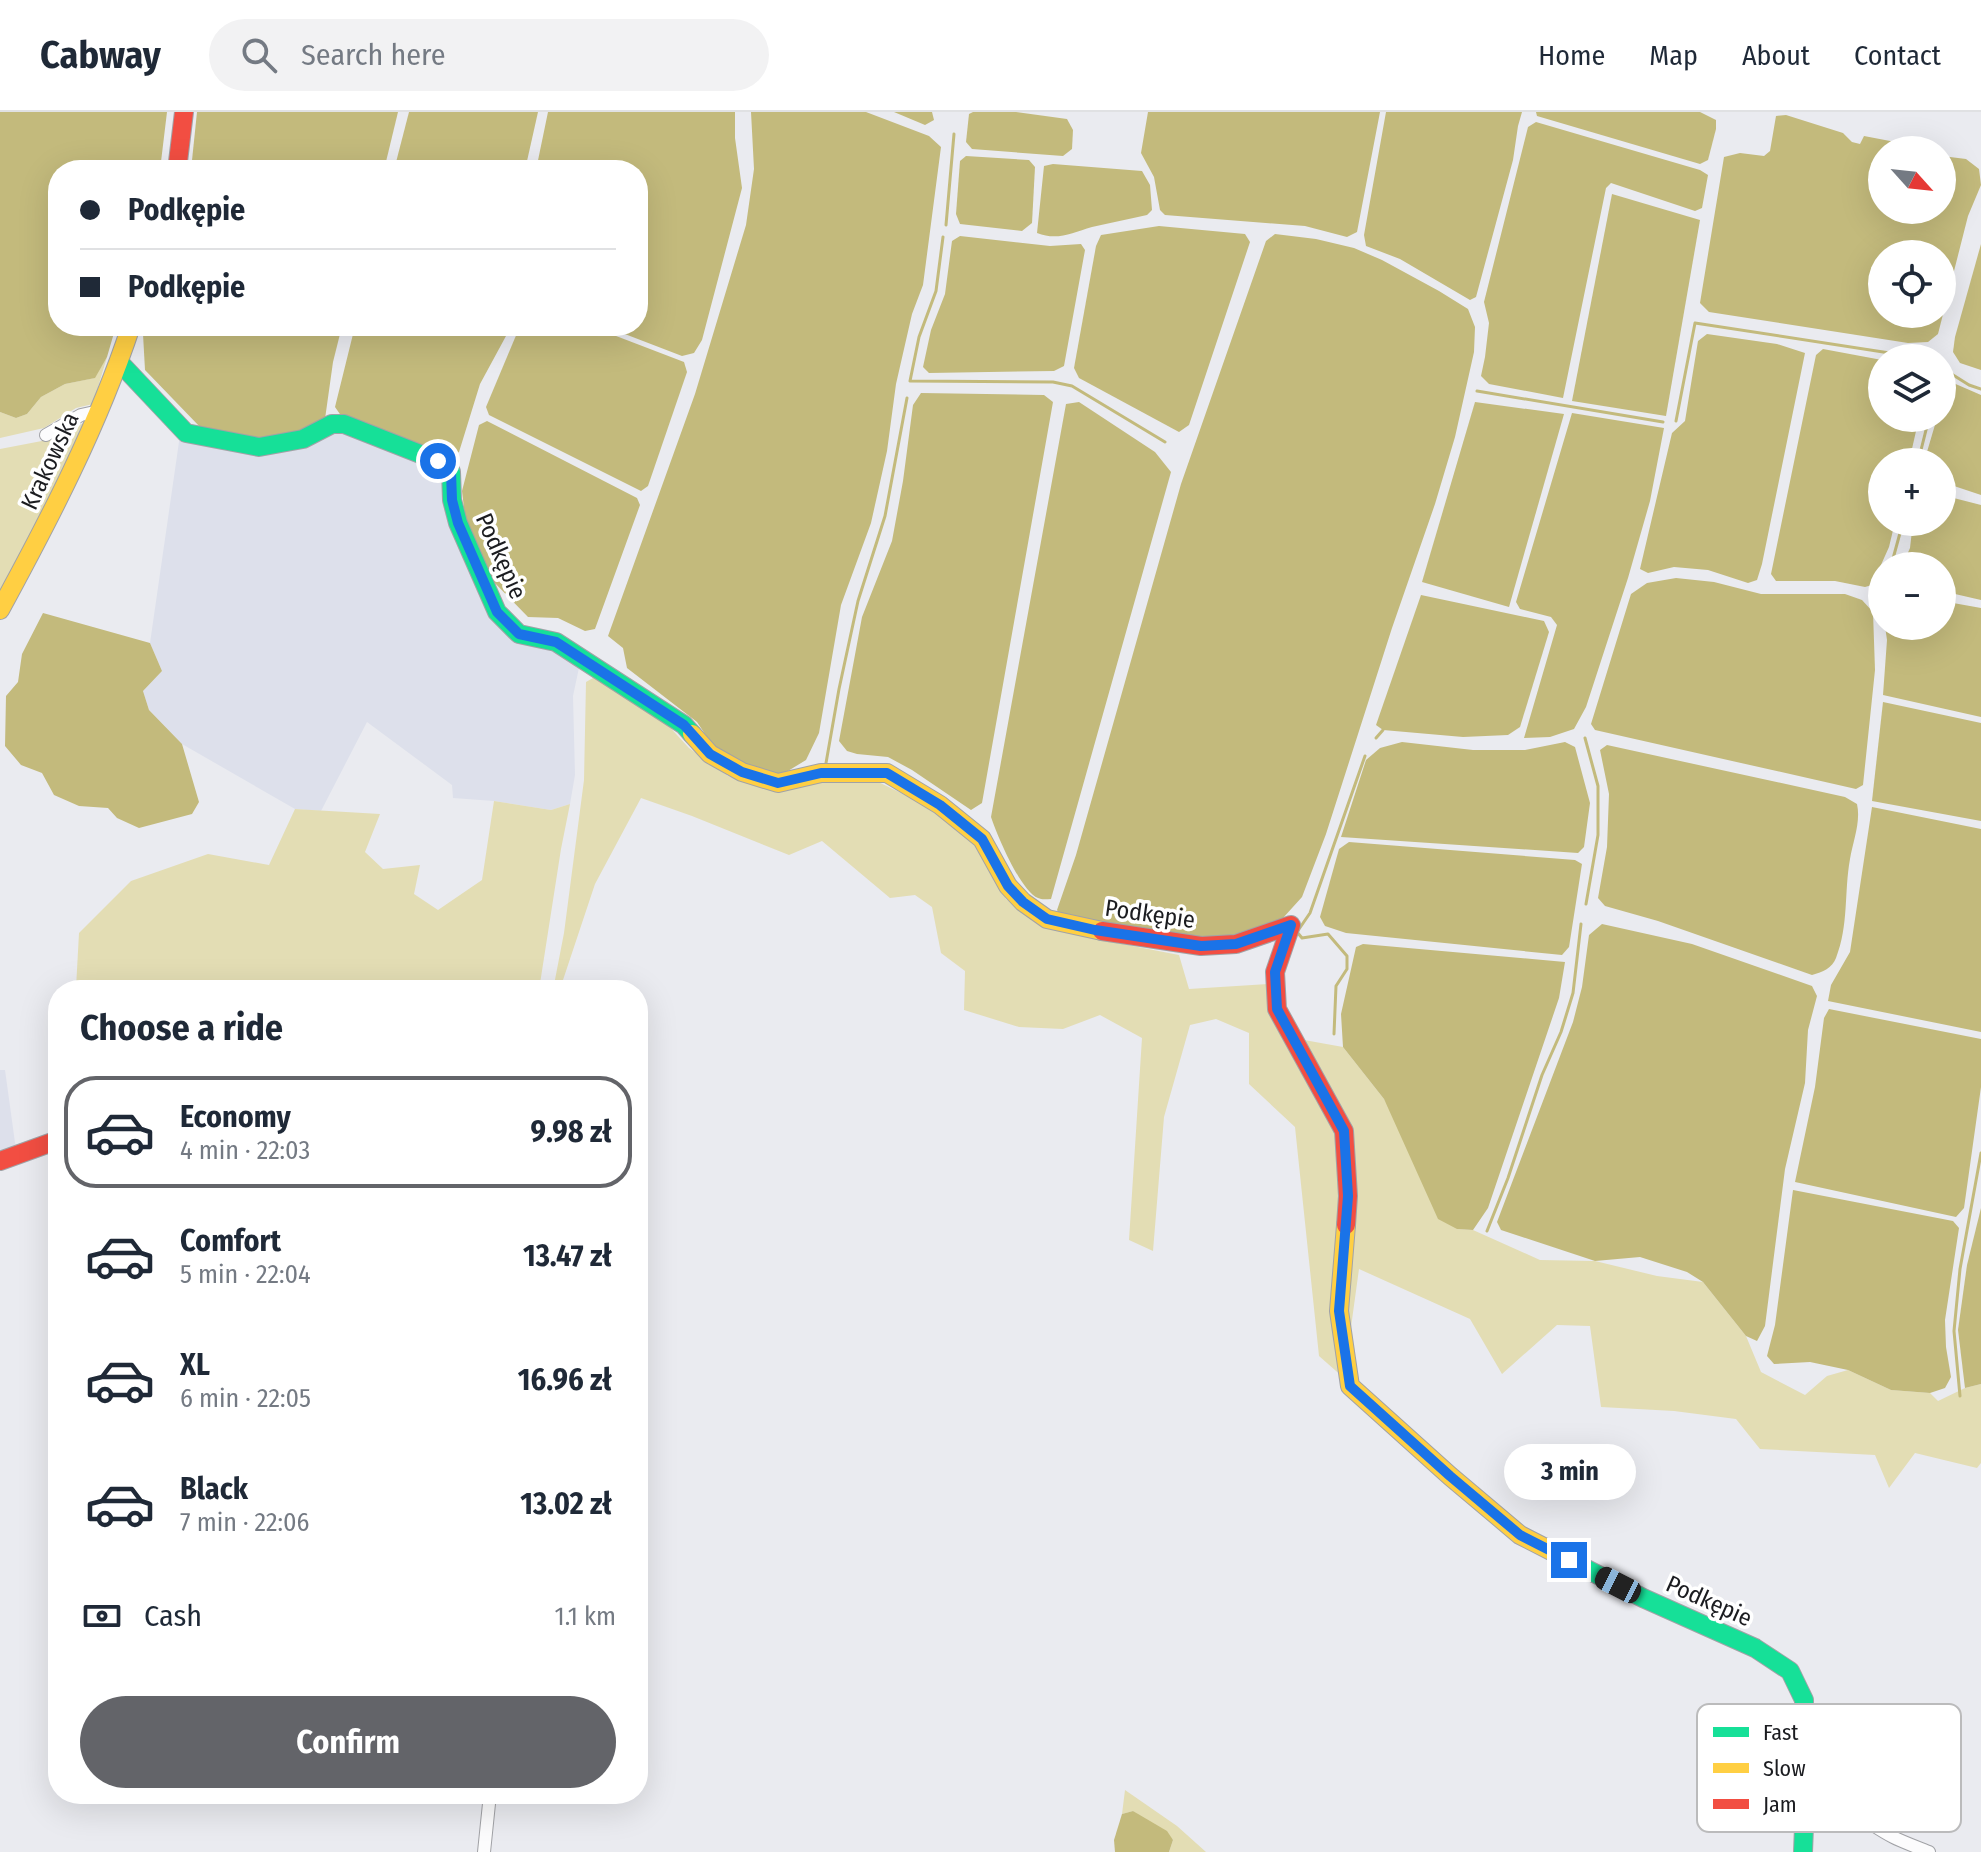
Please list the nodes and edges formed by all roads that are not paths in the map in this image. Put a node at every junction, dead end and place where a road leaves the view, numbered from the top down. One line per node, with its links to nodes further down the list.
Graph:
1 (184, 112): 2 (street)
2 (178, 160)
3 (128, 336): 4 (street, Krakowska)
4 (120, 363): 5 (street, Krakowska); 10 (street, Podkępie)
5 (99, 411): 6 (street); 7 (street, Krakowska)
6 (46, 435)
7 (0, 610)
8 (48, 1144): 9 (street)
9 (0, 1161)
10 (1804, 1704)
11 (489, 1804): 14 (street)
12 (1804, 1832): 15 (street)
13 (1884, 1832): 16 (street)
14 (484, 1852)
15 (1803, 1852)
16 (1929, 1852)

